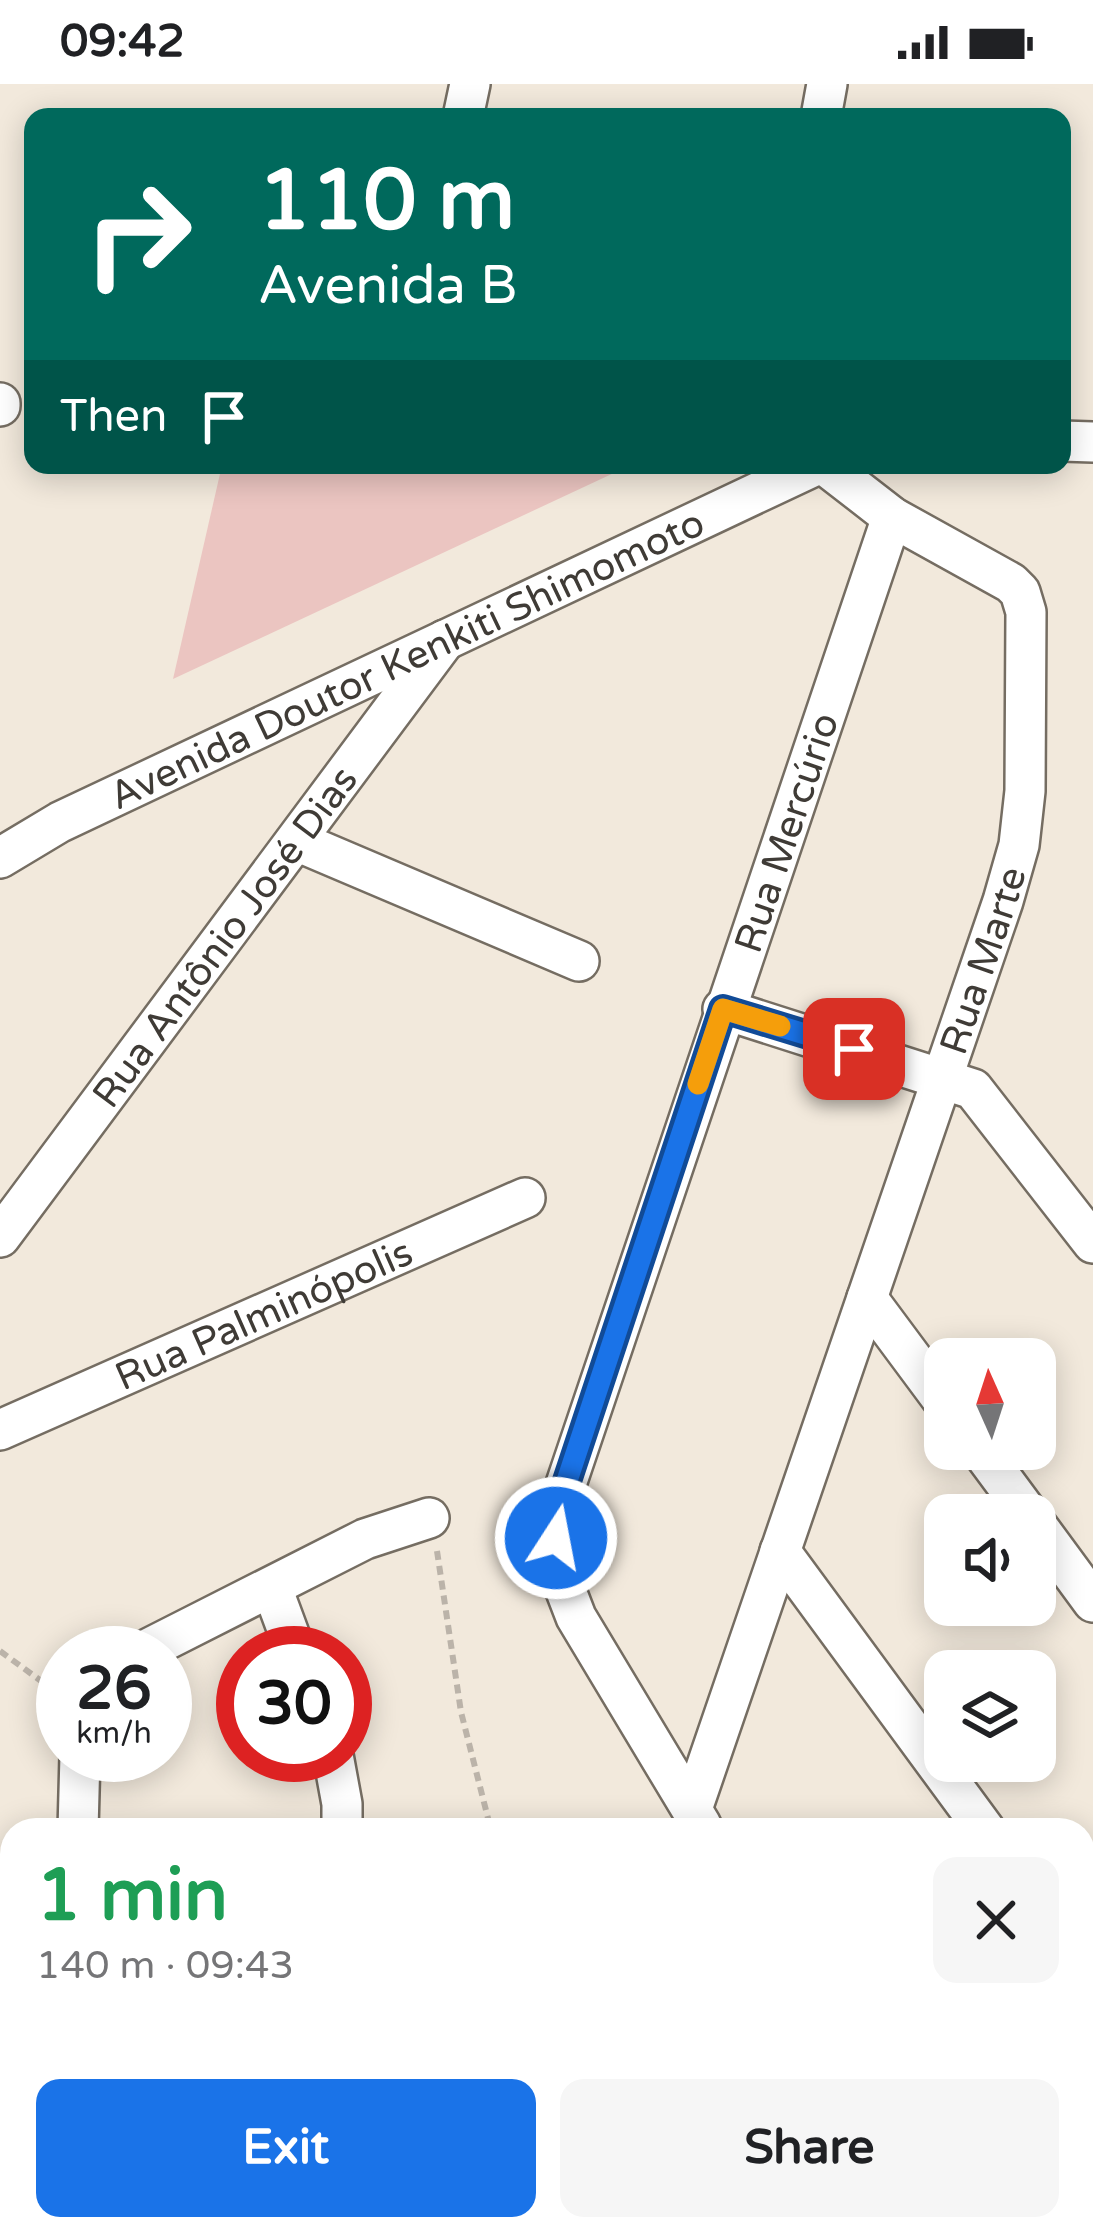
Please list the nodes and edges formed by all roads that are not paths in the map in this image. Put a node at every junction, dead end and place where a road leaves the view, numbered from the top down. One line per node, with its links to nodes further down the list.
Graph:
1 (798, 474): 4 (street, Avenida Doutor Kenkiti Shimomoto)
2 (837, 474): 3 (street, Rua Marte)
3 (892, 517): 8 (street, Rua Mercúrio); 9 (street, Rua Marte)
4 (447, 638): 5 (street, Rua Antônio José Dias); 6 (street, Avenida Doutor Kenkiti Shimomoto)
5 (298, 842): 7 (street); 11 (street, Rua Antônio José Dias)
6 (0, 858)
7 (579, 961)
8 (723, 1009): 9 (street); 27 (street, Rua Mercúrio)
9 (942, 1077): 12 (street); 13 (street, Rua Marte)
10 (526, 1198): 15 (street, Rua Palminópolis)
11 (0, 1237)
12 (1093, 1243)
13 (867, 1298): 14 (street); 17 (street, Rua Marte)
14 (924, 1374)
15 (0, 1430)
16 (429, 1518): 19 (street)
17 (780, 1551): 28 (street, Rua Marte); 29 (street)
18 (1056, 1552): 20 (street)
19 (272, 1588): 21 (street); 22 (street)
20 (1093, 1602)
21 (286, 1626)
22 (192, 1627)
23 (79, 1782): 25 (street)
24 (338, 1782): 26 (street)
25 (78, 1818)
26 (342, 1818)
27 (697, 1818)
28 (699, 1818)
29 (976, 1818)

